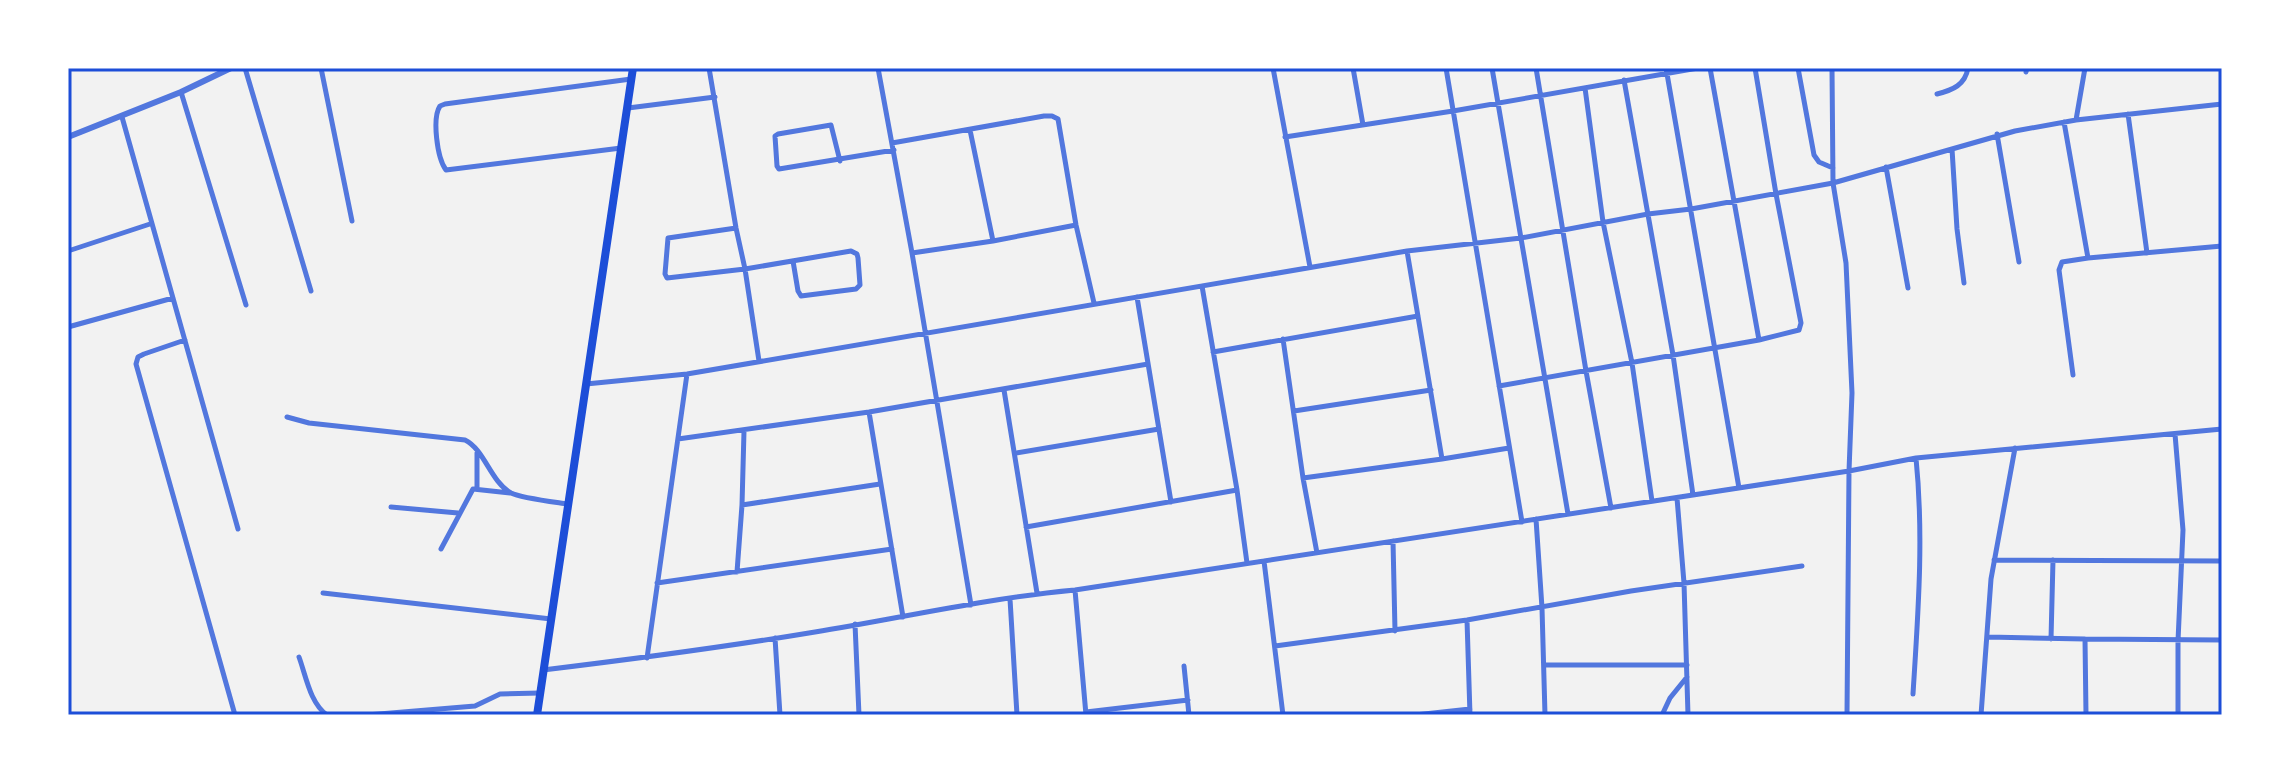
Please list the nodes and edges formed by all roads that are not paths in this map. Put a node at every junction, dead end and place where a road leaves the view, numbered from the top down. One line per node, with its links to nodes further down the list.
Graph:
1 (231, 68): 23 (street)
2 (245, 68): 74 (street)
3 (321, 68): 52 (street)
4 (633, 68): 20 (main road)
5 (709, 68): 26 (street)
6 (878, 68): 40 (street)
7 (1273, 68): 39 (street)
8 (1353, 68): 35 (street)
9 (1446, 68): 30 (street)
10 (1492, 68): 27 (street)
11 (1536, 68): 25 (street)
12 (1698, 68): 19 (street)
13 (1710, 68): 49 (street)
14 (1755, 68): 48 (street)
15 (1798, 68): 46 (street)
16 (1832, 68): 46 (street)
17 (1968, 68): 24 (street)
18 (2085, 68): 33 (street)
19 (1667, 71): 21 (street); 50 (street)
20 (631, 79): 29 (main road); 41 (street)
21 (1624, 80): 22 (street); 51 (street)
22 (1585, 88): 25 (street); 53 (street)
23 (181, 92): 32 (street); 78 (street)
24 (1937, 94)
25 (1541, 96): 27 (street); 57 (street)
26 (715, 97): 29 (street); 56 (street)
27 (1498, 103): 30 (street); 58 (street)
28 (2222, 104): 31 (street)
29 (627, 108): 41 (main road)
30 (1453, 111): 35 (street); 60 (street)
31 (2128, 114): 33 (street); 65 (street)
32 (122, 117): 38 (street); 54 (street)
33 (2076, 120): 34 (street)
34 (2064, 122): 37 (street); 66 (street)
35 (1363, 125): 39 (street)
36 (970, 130): 40 (street); 55 (street); 59 (street)
37 (1997, 134): 42 (street); 68 (street)
38 (68, 137)
39 (1285, 137): 69 (street)
40 (892, 143): 43 (street)
41 (621, 148): 95 (main road)
42 (1952, 149): 45 (street); 71 (street)
43 (894, 150): 44 (street); 64 (street)
44 (840, 161): 44 (street)
45 (1886, 167): 47 (street); 73 (street)
46 (1833, 168): 47 (street)
47 (1833, 183): 48 (street); 114 (street)
48 (1776, 194): 49 (street); 84 (street)
49 (1735, 201): 50 (street); 84 (street)
50 (1691, 209): 51 (street); 85 (street)
51 (1648, 214): 53 (street); 87 (street)
52 (352, 221)
53 (1603, 222): 57 (street); 89 (street)
54 (150, 224): 62 (street); 76 (street)
55 (1076, 225): 59 (street); 77 (street)
56 (736, 228): 70 (street); 70 (street)
57 (1563, 229): 58 (street); 91 (street)
58 (1521, 238): 60 (street); 94 (street)
59 (993, 241): 64 (street)
60 (1475, 245): 63 (street); 96 (street)
61 (2222, 246): 65 (street)
62 (68, 251)
63 (1407, 251): 69 (street); 79 (street)
64 (912, 253): 81 (street)
65 (2147, 253): 66 (street)
66 (2088, 258): 93 (street)
67 (793, 261): 67 (street); 70 (street)
68 (2019, 262)
69 (1310, 268): 72 (street)
70 (745, 269): 88 (street)
71 (1964, 283)
72 (1202, 286): 75 (street); 86 (street)
73 (1908, 288)
74 (311, 291)
75 (1137, 297): 77 (street); 90 (street)
76 (173, 298): 80 (street); 83 (street)
77 (1094, 303): 81 (street)
78 (246, 305)
79 (1418, 316): 82 (street); 98 (street)
80 (68, 327)
81 (925, 332): 88 (street); 99 (street)
82 (1283, 339): 86 (street); 100 (street)
83 (185, 340): 134 (street); 179 (street)
84 (1759, 340): 85 (street)
85 (1715, 348): 87 (street); 118 (street)
86 (1213, 352): 119 (street)
87 (1673, 355): 89 (street); 121 (street)
88 (759, 361): 92 (street)
89 (1632, 363): 91 (street); 123 (street)
90 (1148, 364): 97 (street); 103 (street)
91 (1586, 371): 94 (street); 128 (street)
92 (687, 374): 95 (street); 107 (street)
93 (2073, 375)
94 (1544, 378): 96 (street); 130 (street)
95 (585, 384): 125 (main road)
96 (1499, 386): 108 (street)
97 (1004, 390): 99 (street); 111 (street)
98 (1431, 390): 100 (street); 113 (street)
99 (936, 399): 101 (street); 153 (street)
100 (1294, 411): 115 (street)
101 (869, 412): 105 (street); 116 (street)
102 (287, 417): 110 (street)
103 (1159, 429): 111 (street); 124 (street)
104 (2222, 429): 106 (street)
105 (744, 431): 107 (street); 126 (street)
106 (2175, 434): 109 (street); 142 (street)
107 (678, 439): 147 (street)
108 (1509, 448): 113 (street); 132 (street)
109 (2015, 448): 112 (street); 139 (street)
110 (477, 451): 117 (street); 120 (street)
111 (1016, 453): 133 (street)
112 (1916, 458): 114 (street); 175 (street)
113 (1442, 459): 115 (street)
114 (1849, 471): 118 (street); 192 (street)
115 (1303, 478): 138 (street)
116 (880, 484): 126 (street); 137 (street)
117 (477, 488): 120 (street); 129 (street)
118 (1739, 488): 121 (street)
119 (1237, 490): 124 (street); 144 (street)
120 (511, 493): 125 (street)
121 (1693, 495): 122 (street)
122 (1677, 498): 123 (street); 148 (street)
123 (1652, 501): 128 (street)
124 (1171, 502): 133 (street)
125 (567, 504): 156 (main road)
126 (742, 505): 146 (street)
127 (391, 507): 129 (street)
128 (1611, 508): 130 (street)
129 (459, 514): 136 (street)
130 (1568, 514): 131 (street)
131 (1536, 519): 132 (street); 154 (street)
132 (1522, 522): 135 (street)
133 (1026, 527): 151 (street)
134 (238, 529)
135 (1393, 541): 138 (street); 159 (street)
136 (441, 549)
137 (892, 549): 146 (street); 155 (street)
138 (1317, 553): 141 (street)
139 (1994, 560): 140 (street); 160 (street)
140 (2053, 560): 142 (street); 162 (street)
141 (1264, 561): 144 (street); 166 (street)
142 (2181, 561): 143 (street); 165 (street)
143 (2222, 561)
144 (1247, 563): 149 (street)
145 (1802, 566): 148 (street)
146 (737, 572): 147 (street)
147 (657, 583): 168 (street)
148 (1684, 583): 154 (street); 170 (street)
149 (1075, 590): 151 (street); 178 (street)
150 (323, 593): 156 (street)
151 (1037, 593): 152 (street)
152 (1010, 599): 153 (street); 185 (street)
153 (971, 605): 155 (street)
154 (1542, 608): 157 (street); 169 (street)
155 (903, 617): 158 (street)
156 (551, 619): 172 (main road)
157 (1467, 620): 159 (street); 177 (street)
158 (855, 624): 161 (street); 184 (street)
159 (1395, 631): 166 (street)
160 (1988, 637): 162 (street); 193 (street)
161 (775, 638): 168 (street); 183 (street)
162 (2051, 639): 163 (street)
163 (2085, 639): 165 (street); 194 (street)
164 (2222, 640): 165 (street)
165 (2178, 641): 195 (street)
166 (1275, 646): 187 (street)
167 (299, 657): 180 (street)
168 (647, 658): 172 (street)
169 (1544, 665): 170 (street); 189 (street)
170 (1687, 665): 173 (street)
171 (1184, 666): 176 (street)
172 (543, 670): 174 (main road)
173 (1687, 677): 190 (street); 191 (street)
174 (540, 693): 181 (street); 182 (main road)
175 (1913, 694)
176 (1188, 700): 178 (street); 186 (street)
177 (1470, 712): 188 (street)
178 (1086, 713)
179 (235, 715)
180 (327, 715)
181 (367, 715)
182 (537, 715)
183 (780, 715)
184 (859, 715)
185 (1017, 715)
186 (1189, 715)
187 (1283, 715)
188 (1415, 715)
189 (1545, 715)
190 (1662, 715)
191 (1688, 715)
192 (1847, 715)
193 (1981, 715)
194 (2086, 715)
195 (2178, 715)

